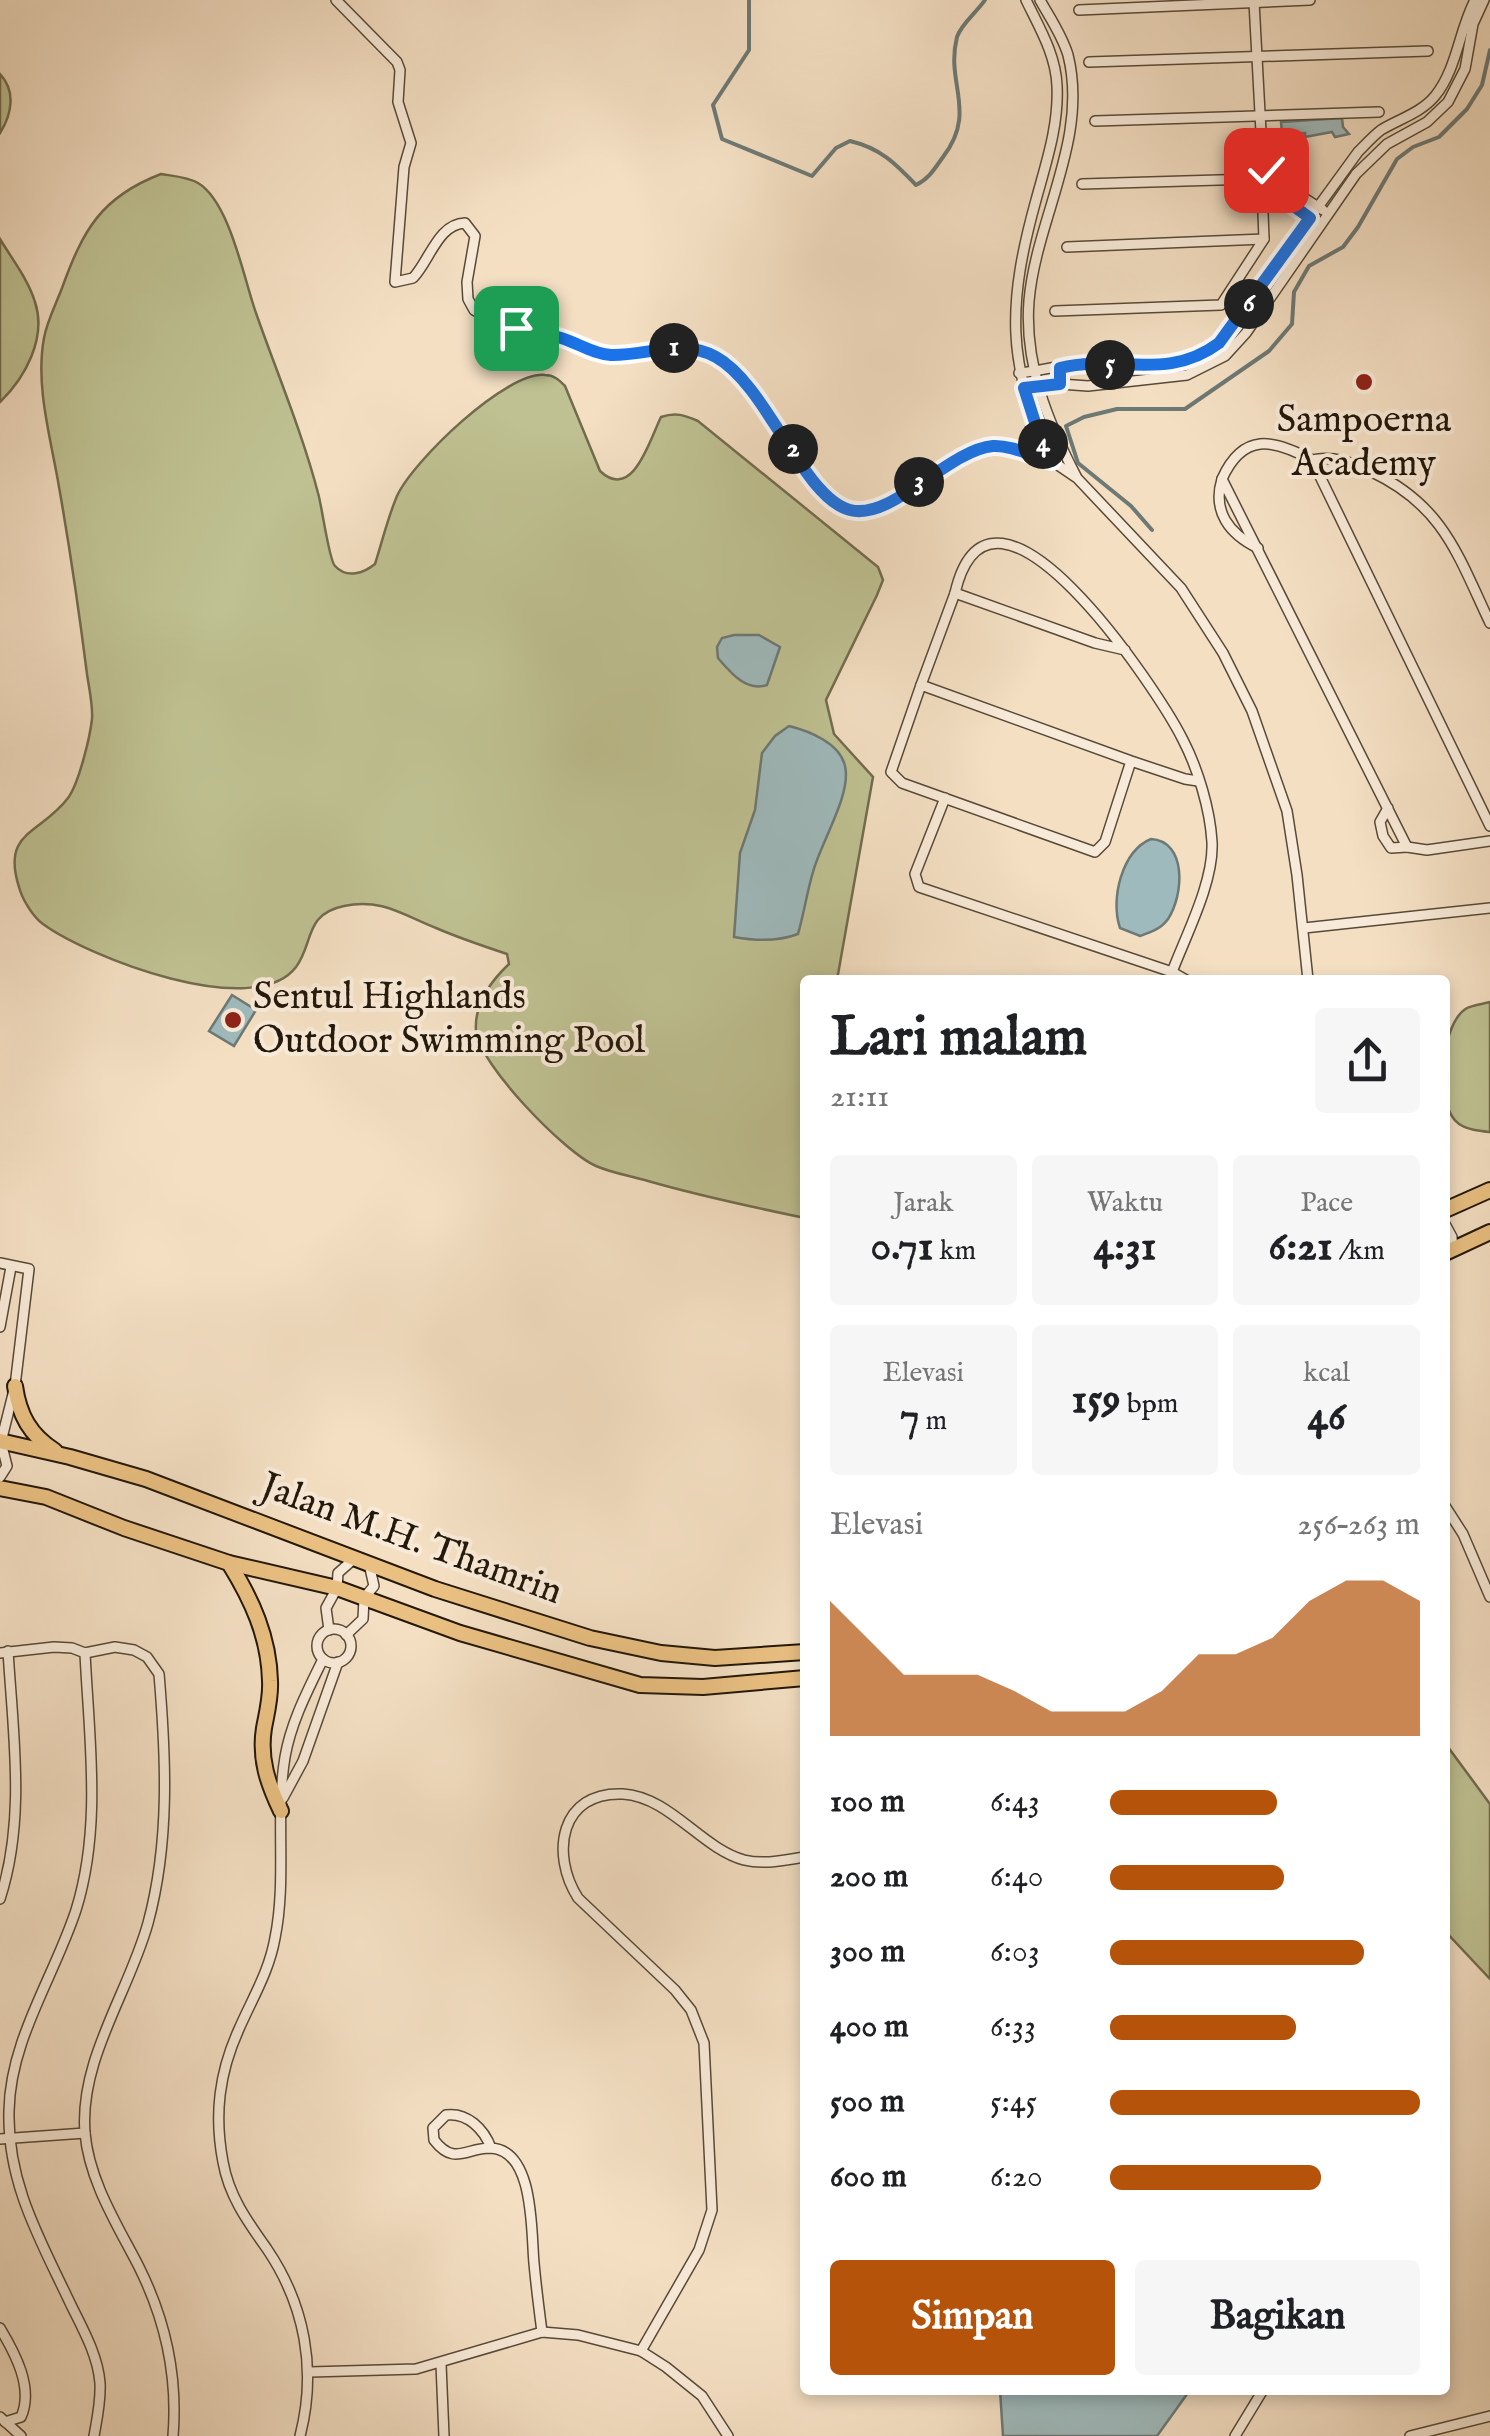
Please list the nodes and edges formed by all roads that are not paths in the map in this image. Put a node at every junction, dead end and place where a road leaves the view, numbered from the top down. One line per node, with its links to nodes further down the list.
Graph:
1 (336, 0): 35 (street)
2 (1026, 0): 29 (street)
3 (1040, 0): 28 (street)
4 (1310, 0): 7 (street)
5 (1475, 0): 19 (street)
6 (1484, 0): 20 (street)
7 (1254, 2): 8 (street); 10 (street)
8 (1079, 10)
9 (1428, 50): 10 (street)
10 (1257, 56): 11 (street); 13 (street)
11 (1089, 62)
12 (1380, 112): 13 (street)
13 (1260, 116): 14 (street); 15 (street)
14 (1095, 121)
15 (1263, 169): 16 (street); 17 (street)
16 (1253, 178): 17 (street); 18 (street)
17 (1266, 183): 19 (street); 21 (street); 23 (street)
18 (1082, 184)
19 (1318, 206): 20 (street); 21 (street)
20 (1330, 214): 22 (street)
21 (1310, 218): 22 (street); 26 (street)
22 (1321, 226): 30 (street)
23 (1264, 239): 24 (street); 25 (street)
24 (1067, 247)
25 (1054, 311)
26 (1118, 366): 27 (street); 30 (street)
27 (1060, 368): 28 (street); 31 (street)
28 (1035, 372): 29 (street); 32 (street)
29 (1019, 373): 33 (street)
30 (1119, 382): 31 (street)
31 (1060, 384): 32 (street)
32 (1038, 386): 33 (street); 36 (street)
33 (1024, 388): 35 (street)
34 (1312, 460): 37 (street); 40 (street); 47 (street)
35 (1052, 461): 36 (street)
36 (1077, 478): 51 (street)
37 (1222, 479): 38 (street); 38 (street)
38 (1258, 548): 46 (street)
39 (955, 593): 41 (street); 41 (street); 42 (street)
40 (1490, 623)
41 (1125, 650): 44 (street)
42 (921, 685): 43 (street); 45 (street)
43 (1131, 761): 44 (street); 45 (street)
44 (1198, 780): 52 (street)
45 (945, 798): 52 (street)
46 (1388, 808): 49 (street); 49 (street)
47 (1490, 826)
48 (1490, 841): 49 (street)
49 (1407, 847)
50 (1490, 908): 51 (street)
51 (1304, 928): 54 (street)
52 (1172, 972): 53 (street)
53 (1177, 975)
54 (1308, 975)
55 (1490, 1190): 56 (main road)
56 (1450, 1208)
57 (1490, 1232): 58 (main road)
58 (1450, 1251)
59 (6, 1265): 60 (street); 61 (street)
60 (4, 1280): 61 (street); 62 (street)
61 (25, 1285): 63 (street)
62 (0, 1327)
63 (16, 1386): 64 (street); 65 (main road)
64 (0, 1442): 65 (main road, Jalan M.H. Thamrin); 66 (street)
65 (70, 1457): 69 (main road, Jalan M.H. Thamrin)
66 (0, 1478)
67 (0, 1488): 70 (main road, Jalan M.H. Thamrin)
68 (1450, 1514): 72 (street)
69 (362, 1560): 71 (street); 73 (street); 77 (main road, Jalan M.H. Thamrin)
70 (230, 1564): 71 (main road, Jalan M.H. Thamrin); 84 (main road)
71 (337, 1588): 73 (main road, Jalan M.H. Thamrin); 74 (street)
72 (1490, 1596)
73 (364, 1598): 75 (street); 81 (main road, Jalan M.H. Thamrin)
74 (328, 1630): 75 (street); 79 (street)
75 (346, 1635): 80 (street)
76 (4, 1652): 78 (street); 86 (street)
77 (800, 1652)
78 (85, 1653): 87 (street); 88 (street)
79 (323, 1659): 80 (street); 82 (street)
80 (338, 1662): 83 (street)
81 (800, 1678)
82 (304, 1699): 83 (street); 84 (street)
83 (323, 1706): 84 (street)
84 (282, 1805): 94 (street)
85 (800, 1858): 92 (street)
86 (0, 1899)
87 (85, 2133): 88 (street); 100 (street)
88 (5, 2139): 99 (street)
89 (491, 2148): 89 (street); 91 (street)
90 (0, 2328): 97 (street)
91 (542, 2332): 92 (street); 93 (street)
92 (640, 2350): 103 (street)
93 (441, 2364): 94 (street); 102 (street)
94 (310, 2372): 101 (street)
95 (1260, 2395): 104 (street)
96 (1490, 2416): 105 (street)
97 (3, 2420): 98 (street)
98 (22, 2436)
99 (94, 2436)
100 (173, 2436)
101 (300, 2436)
102 (444, 2436)
103 (728, 2436)
104 (1235, 2436)
105 (1410, 2436)

